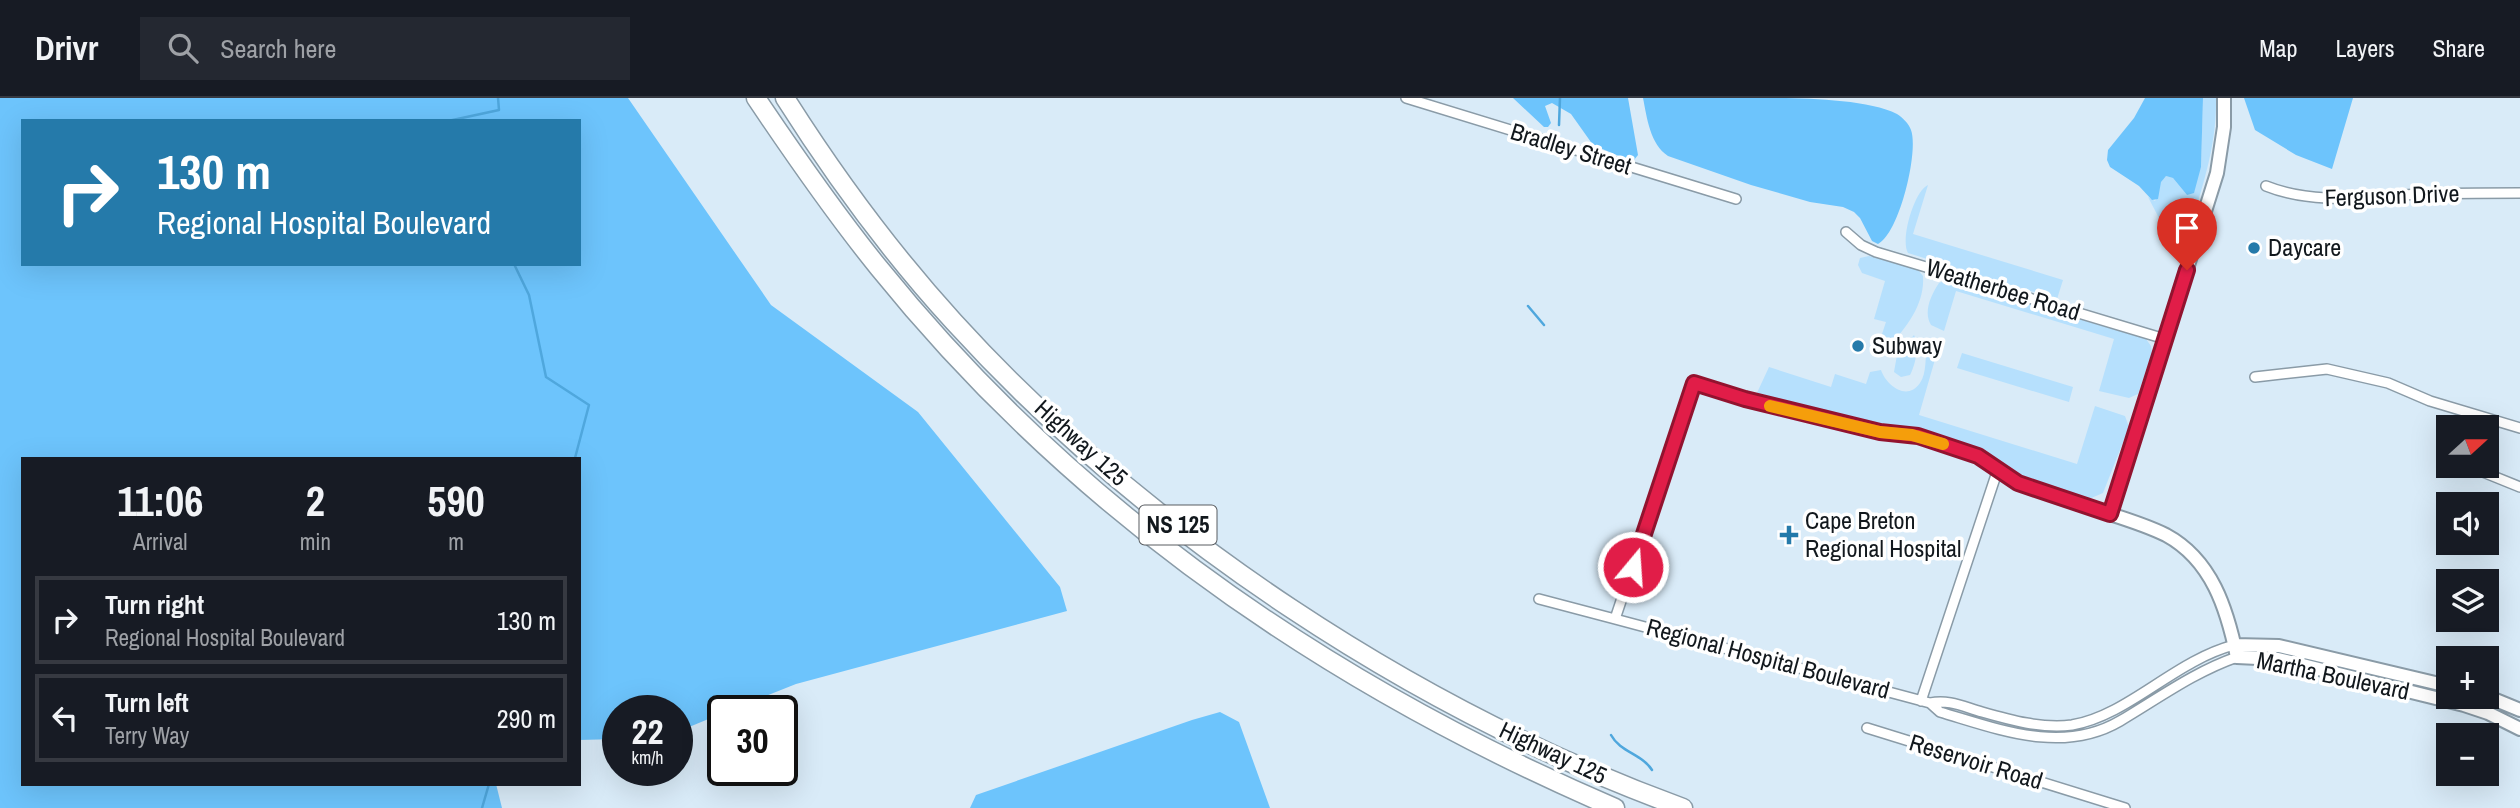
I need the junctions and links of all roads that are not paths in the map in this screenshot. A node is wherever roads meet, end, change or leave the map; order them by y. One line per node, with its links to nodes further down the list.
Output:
1 (750, 98): 6 (highway)
2 (756, 98): 6 (highway, Highway 125 / NS 125)
3 (787, 98): 27 (highway, Highway 125 / NS 125)
4 (1406, 98): 9 (street, Bradley Street)
5 (2224, 98): 11 (street)
6 (782, 136): 28 (highway, Highway 125 / NS 125)
7 (2266, 186): 8 (street, Ferguson Drive)
8 (2520, 193)
9 (1736, 199)
10 (1846, 232): 11 (street, Weatherbee Road)
11 (2165, 338): 17 (street)
12 (2255, 377): 13 (street)
13 (2520, 428)
14 (1998, 470): 17 (street, Regional Hospital Boulevard); 19 (street, Regional Hospital Boulevard); 23 (street, Regional Hospital Boulevard)
15 (2498, 478): 16 (street)
16 (2520, 487)
17 (2110, 514): 20 (street, Martha Boulevard)
18 (1539, 599): 19 (street, Regional Hospital Boulevard)
19 (1615, 619): 23 (street, Regional Hospital Boulevard)
20 (2236, 651): 21 (street, Martha Boulevard); 23 (street, Regional Hospital Boulevard); 23 (street, Regional Hospital Boulevard); 26 (street, Martha Boulevard)
21 (2436, 683)
22 (2499, 701): 24 (street)
23 (1926, 702)
24 (2520, 710)
25 (1867, 728): 31 (street, Reservoir Road)
26 (2520, 729)
27 (1650, 796): 29 (highway, Highway 125 / NS 125); 30 (highway)
28 (1615, 808)
29 (1683, 808)
30 (1697, 808)
31 (2125, 808)

